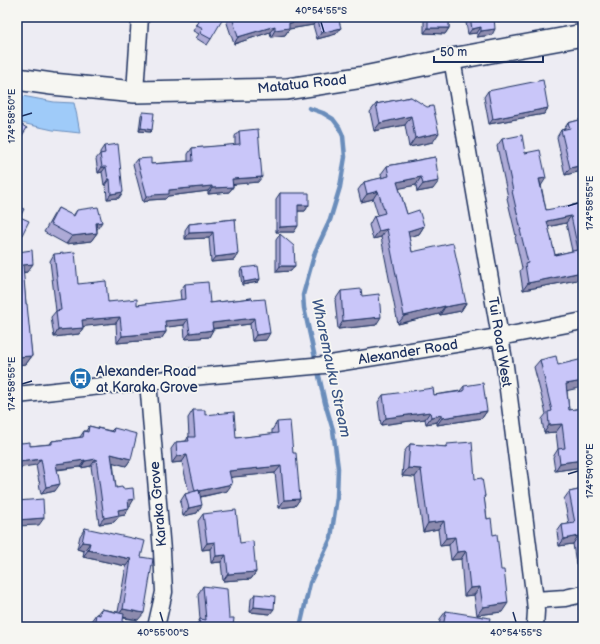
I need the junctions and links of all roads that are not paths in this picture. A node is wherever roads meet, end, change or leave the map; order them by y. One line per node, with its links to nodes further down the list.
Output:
1 (140, 17): 5 (street)
2 (583, 35): 3 (main road, Matatua Road)
3 (452, 59): 5 (main road, Matatua Road); 7 (street, Tui Road West)
4 (17, 79): 5 (main road, Matatua Road)
5 (135, 92)
6 (583, 321): 7 (street, Alexander Road)
7 (499, 337): 8 (street, Alexander Road); 11 (street, Tui Road West)
8 (148, 381): 9 (street, Alexander Road); 12 (street, Karaka Grove)
9 (17, 395)
10 (583, 594): 11 (street)
11 (535, 600): 13 (street, Tui Road West)
12 (156, 627)
13 (535, 627)

